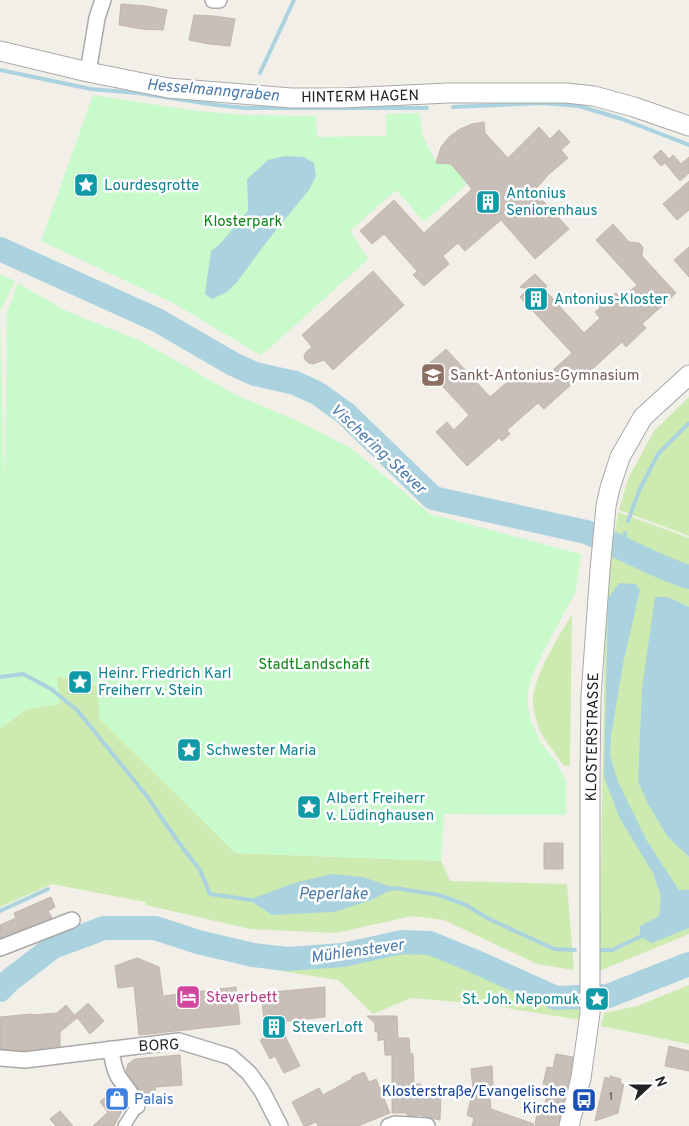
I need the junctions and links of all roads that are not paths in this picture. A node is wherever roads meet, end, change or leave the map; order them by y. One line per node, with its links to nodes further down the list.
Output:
1 (103, 0): 5 (street)
2 (213, 0): 3 (street)
3 (219, 0)
4 (0, 52): 5 (street, HINTERM HAGEN)
5 (88, 72): 6 (street, HINTERM HAGEN)
6 (689, 126)
7 (689, 376): 17 (street, KLOSTERSTRASSE)
8 (72, 920): 9 (street)
9 (0, 948)
10 (110, 1049): 11 (street, BORG); 12 (street); 14 (street, BORG)
11 (0, 1058)
12 (137, 1106): 13 (street)
13 (124, 1126)
14 (280, 1126)
15 (389, 1126): 16 (street)
16 (427, 1126)
17 (569, 1126)

